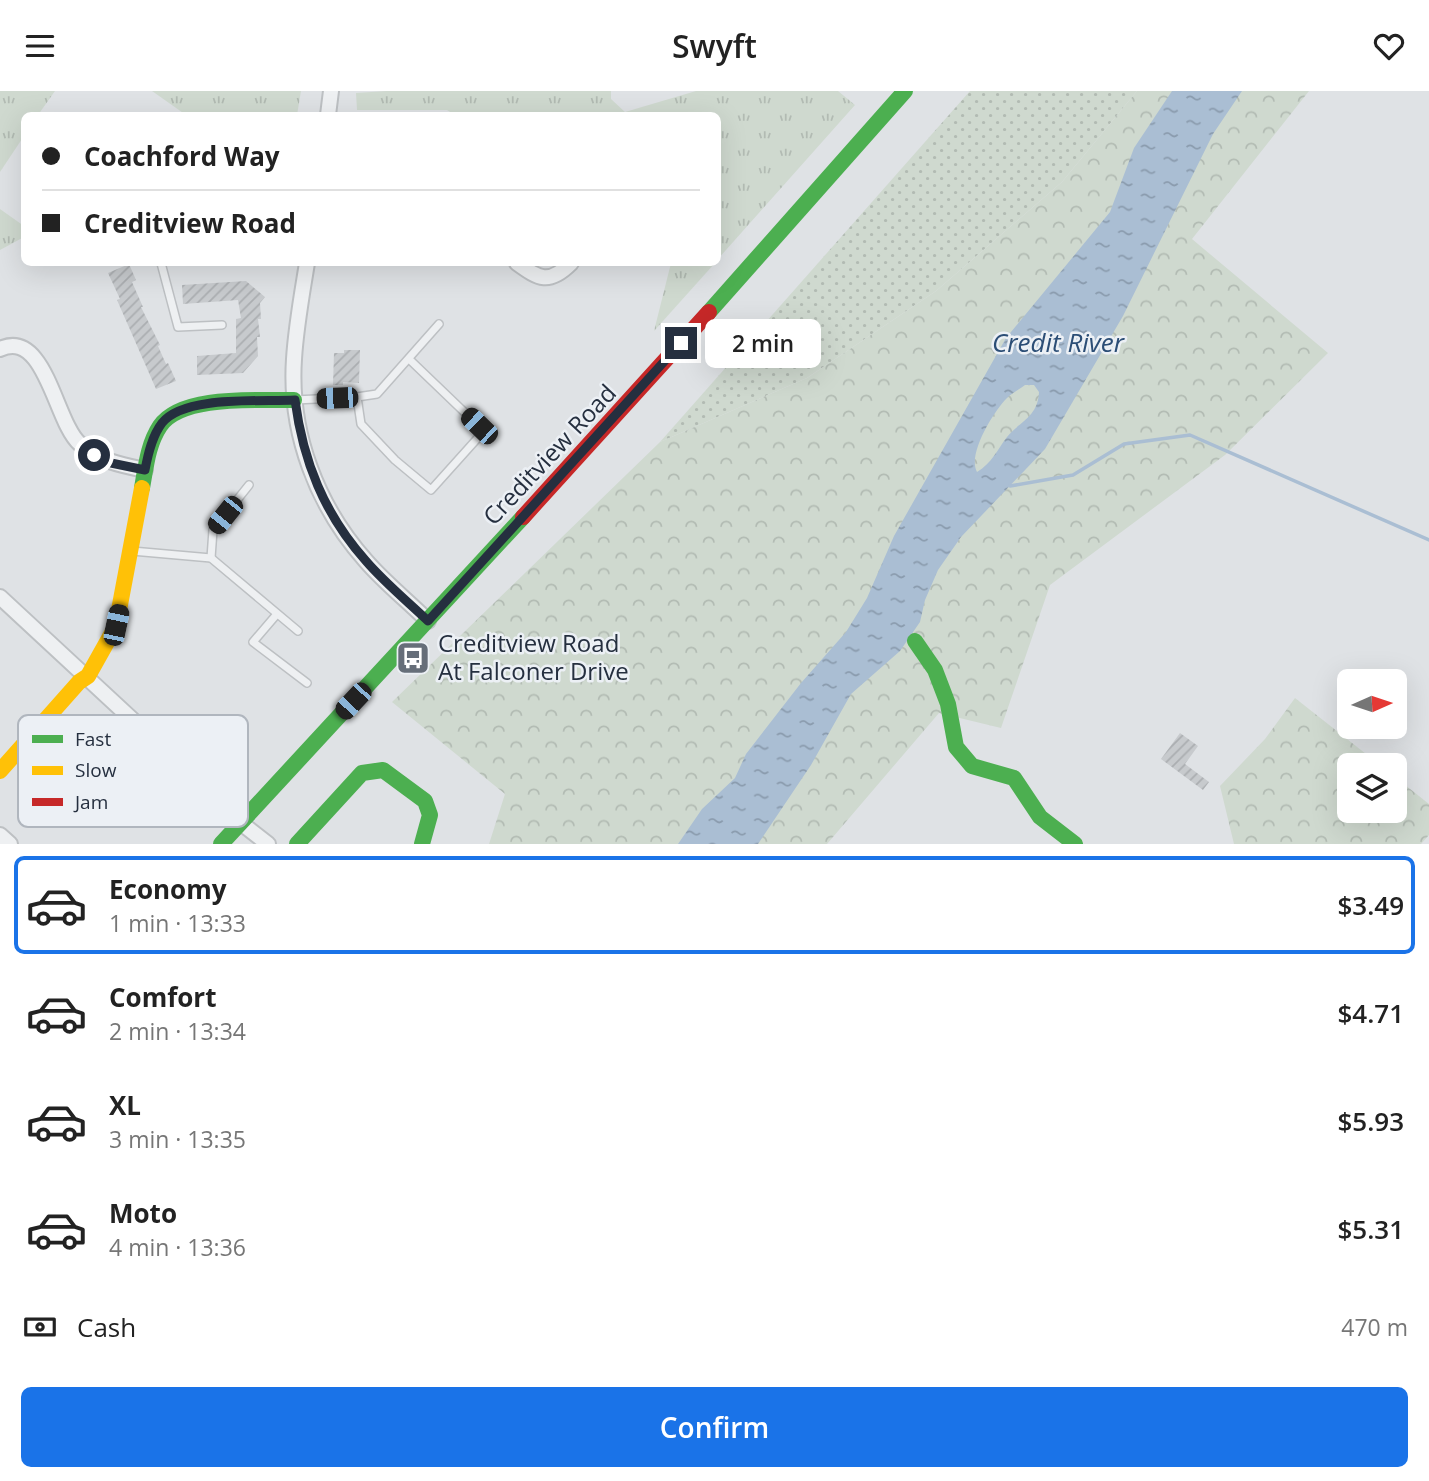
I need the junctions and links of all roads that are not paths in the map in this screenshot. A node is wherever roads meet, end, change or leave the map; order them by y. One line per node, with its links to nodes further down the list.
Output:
1 (331, 91): 3 (street)
2 (895, 95): 20 (street, Creditview Road)
3 (328, 112)
4 (162, 266): 9 (lane)
5 (307, 266): 13 (street)
6 (521, 266): 7 (street)
7 (567, 266)
8 (439, 324): 11 (lane)
9 (222, 325)
10 (0, 349): 14 (street)
11 (409, 359): 12 (lane); 12 (lane)
12 (358, 397): 13 (lane)
13 (295, 400): 14 (street); 20 (street)
14 (145, 470): 16 (street)
15 (249, 485): 17 (lane)
16 (132, 551): 17 (lane); 23 (street)
17 (211, 558): 19 (lane)
18 (0, 597): 23 (street)
19 (277, 614): 21 (lane); 24 (lane)
20 (428, 621): 29 (street, Creditview Road)
21 (298, 631)
22 (915, 641): 38 (street)
23 (88, 676): 25 (street); 26 (street)
24 (307, 683)
25 (50, 715)
26 (128, 715)
27 (18, 751): 28 (street)
28 (0, 771)
29 (248, 815)
30 (237, 827): 34 (street, Creditview Road)
31 (246, 827): 35 (street)
32 (0, 835): 33 (street)
33 (10, 844)
34 (221, 844)
35 (268, 844)
36 (297, 844): 37 (street)
37 (422, 844)
38 (1075, 844)

